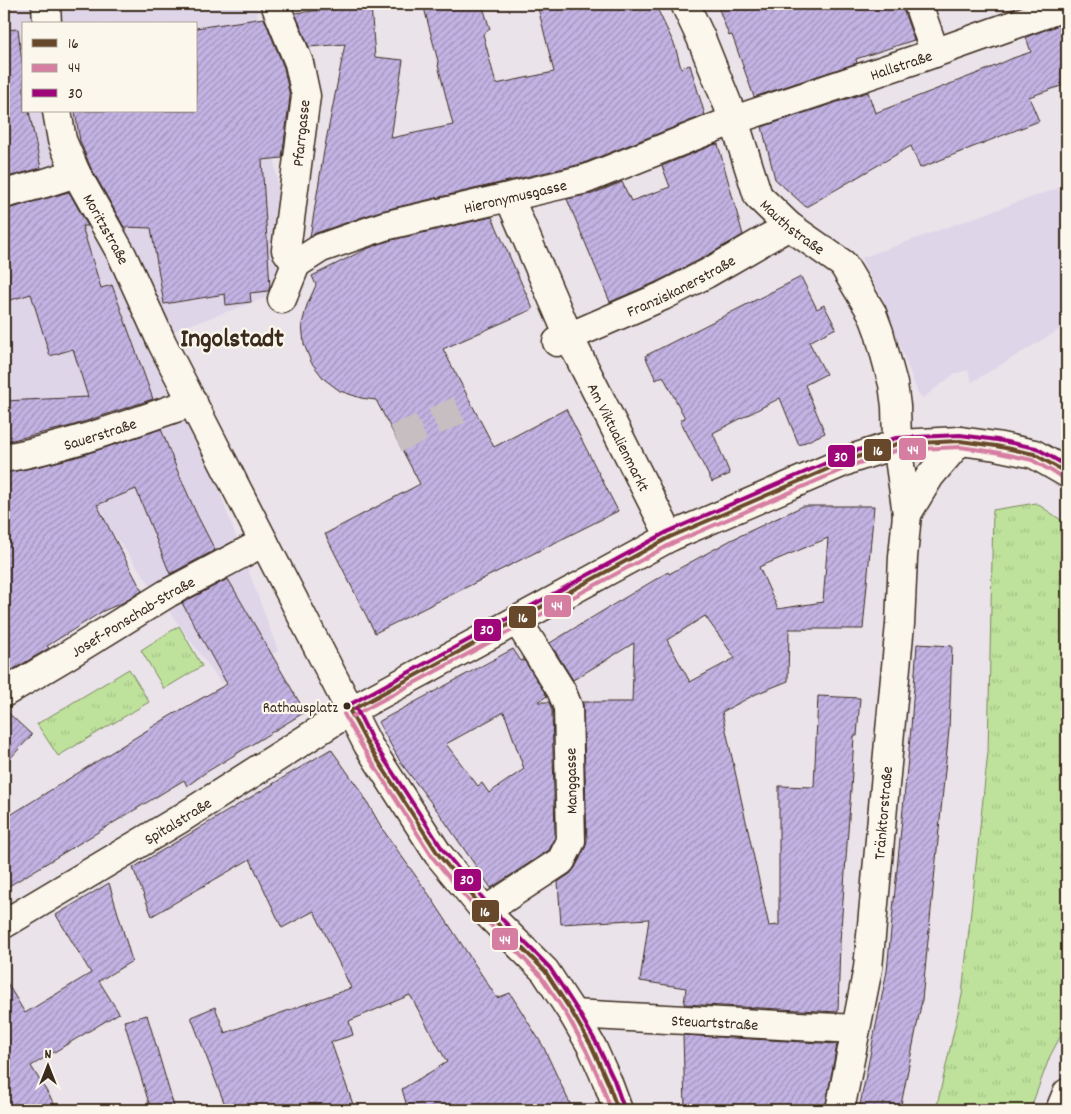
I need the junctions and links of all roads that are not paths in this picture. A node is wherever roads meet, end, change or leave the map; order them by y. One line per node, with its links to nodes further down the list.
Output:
1 (46, 4): 6 (street)
2 (274, 4): 14 (street, Pfarrgasse)
3 (685, 4): 9 (street, Mauthstraße)
4 (918, 4): 7 (street)
5 (1067, 6): 7 (street, Hallstraße)
6 (47, 22)
7 (935, 53): 9 (street, Hallstraße)
8 (57, 112): 10 (street, Moritzstraße)
9 (732, 116): 12 (street, Hieronymusgasse); 13 (street, Mauthstraße)
10 (76, 173): 11 (street); 17 (street, Moritzstraße)
11 (4, 194)
12 (505, 198): 14 (street, Hieronymusgasse); 16 (street, Am Viktualienmarkt)
13 (789, 226): 16 (street, Franziskanerstraße); 19 (street, Mauthstraße)
14 (296, 264): 15 (street)
15 (282, 299)
16 (569, 337): 23 (street, Am Viktualienmarkt)
17 (193, 402): 20 (street, Sauerstraße); 24 (street)
18 (960, 442): 19 (street, Spitalstraße); 21 (street, Spitalstraße); 22 (street, Tränktorstraße)
19 (897, 444): 22 (street, Tränktorstraße); 23 (street, Spitalstraße)
20 (4, 458)
21 (1067, 473)
22 (907, 514): 31 (street, Tränktorstraße)
23 (670, 538): 25 (street, Spitalstraße)
24 (264, 542): 26 (street, Josef-Ponschab-Straße); 27 (street)
25 (517, 620): 27 (street, Spitalstraße); 28 (street, Manggasse)
26 (4, 693)
27 (350, 711): 28 (street); 29 (street, Spitalstraße)
28 (485, 911): 30 (street)
29 (4, 924)
30 (573, 1014): 31 (street, Steuartstraße); 33 (street)
31 (856, 1029): 34 (street, Tränktorstraße)
32 (1067, 1094): 35 (street)
33 (618, 1110)
34 (840, 1110)
35 (1060, 1110)

